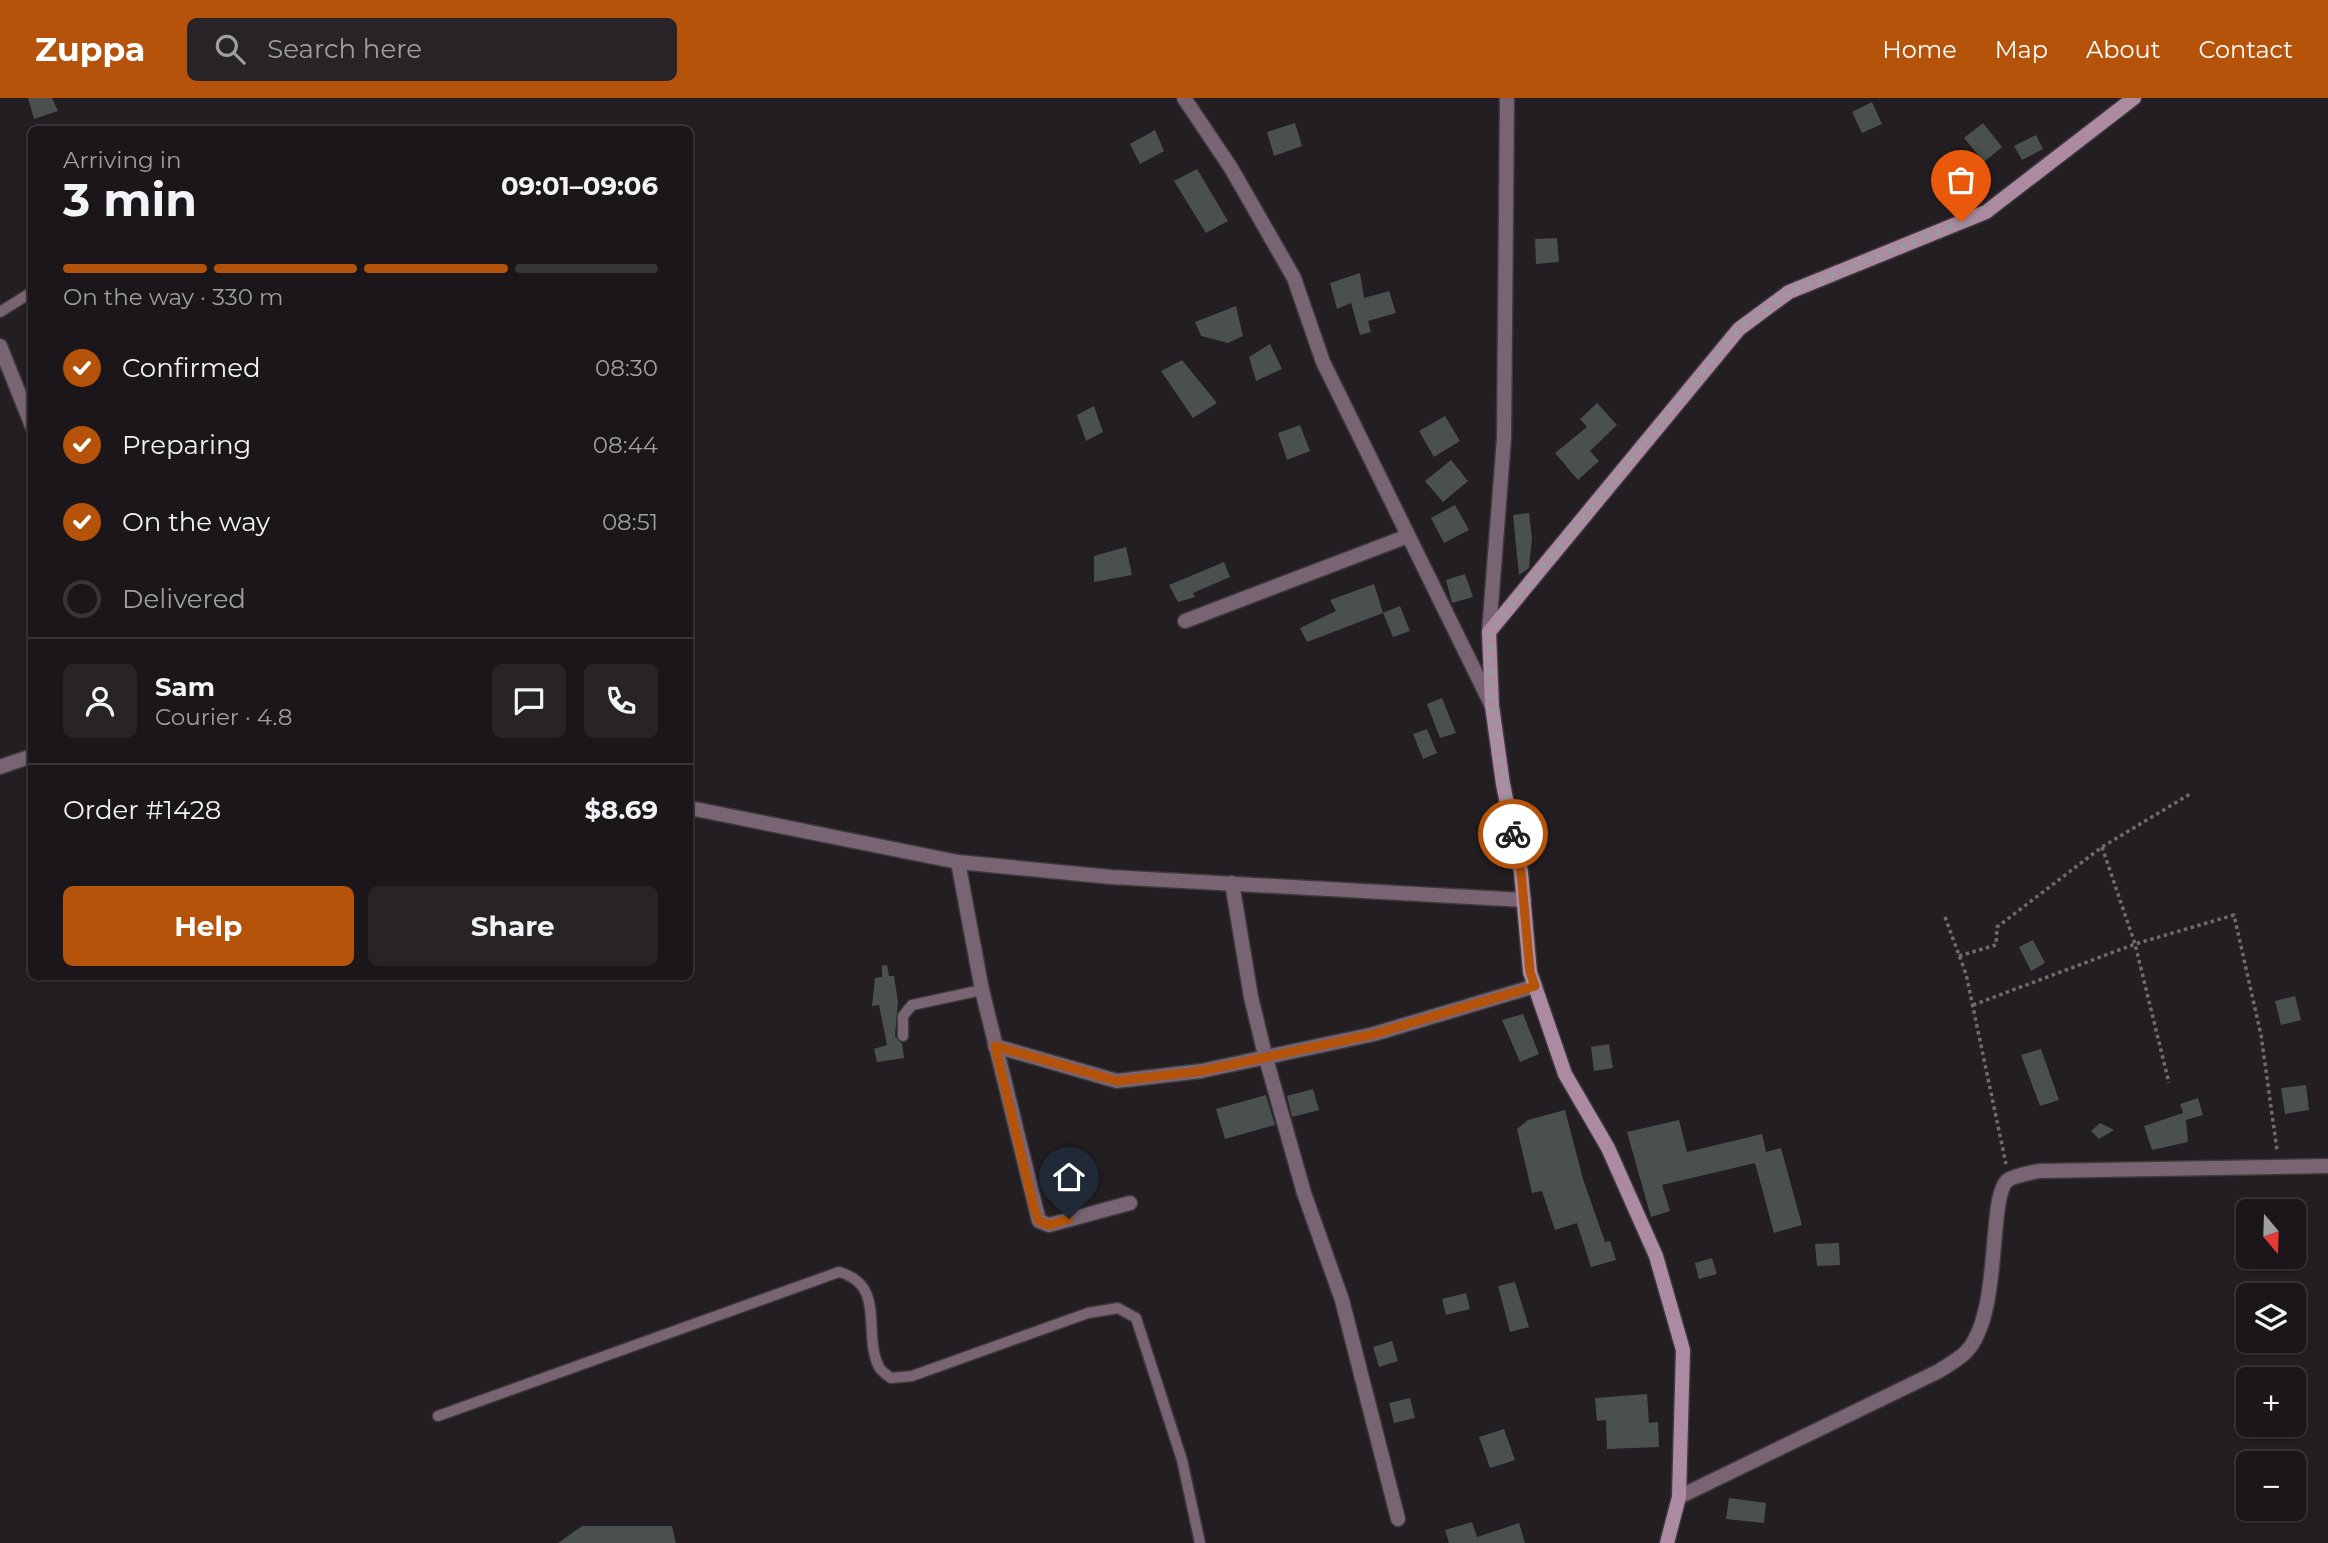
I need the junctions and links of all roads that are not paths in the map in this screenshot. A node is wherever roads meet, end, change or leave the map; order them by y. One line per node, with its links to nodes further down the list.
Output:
1 (1184, 98): 8 (street)
2 (1507, 98): 10 (street)
3 (2134, 98): 10 (street)
4 (28, 294): 5 (lane)
5 (0, 312)
6 (0, 346): 7 (street)
7 (28, 416)
8 (1408, 536): 9 (street); 11 (street)
9 (1185, 621)
10 (1489, 632): 11 (street)
11 (1492, 706): 17 (street)
12 (28, 757): 13 (street)
13 (0, 767)
14 (693, 809): 15 (street)
15 (958, 862): 16 (street); 19 (street)
16 (1232, 883): 17 (street); 22 (street)
17 (1524, 900): 18 (street)
18 (1535, 986): 22 (street); 26 (street)
19 (982, 990): 20 (lane); 21 (street)
20 (903, 1036)
21 (995, 1046): 22 (street); 24 (street)
22 (1265, 1055): 27 (street)
23 (2328, 1166): 26 (street)
24 (1130, 1203)
25 (438, 1416): 28 (lane)
26 (1679, 1497): 29 (street)
27 (1398, 1518)
28 (1200, 1543)
29 (1667, 1543)

